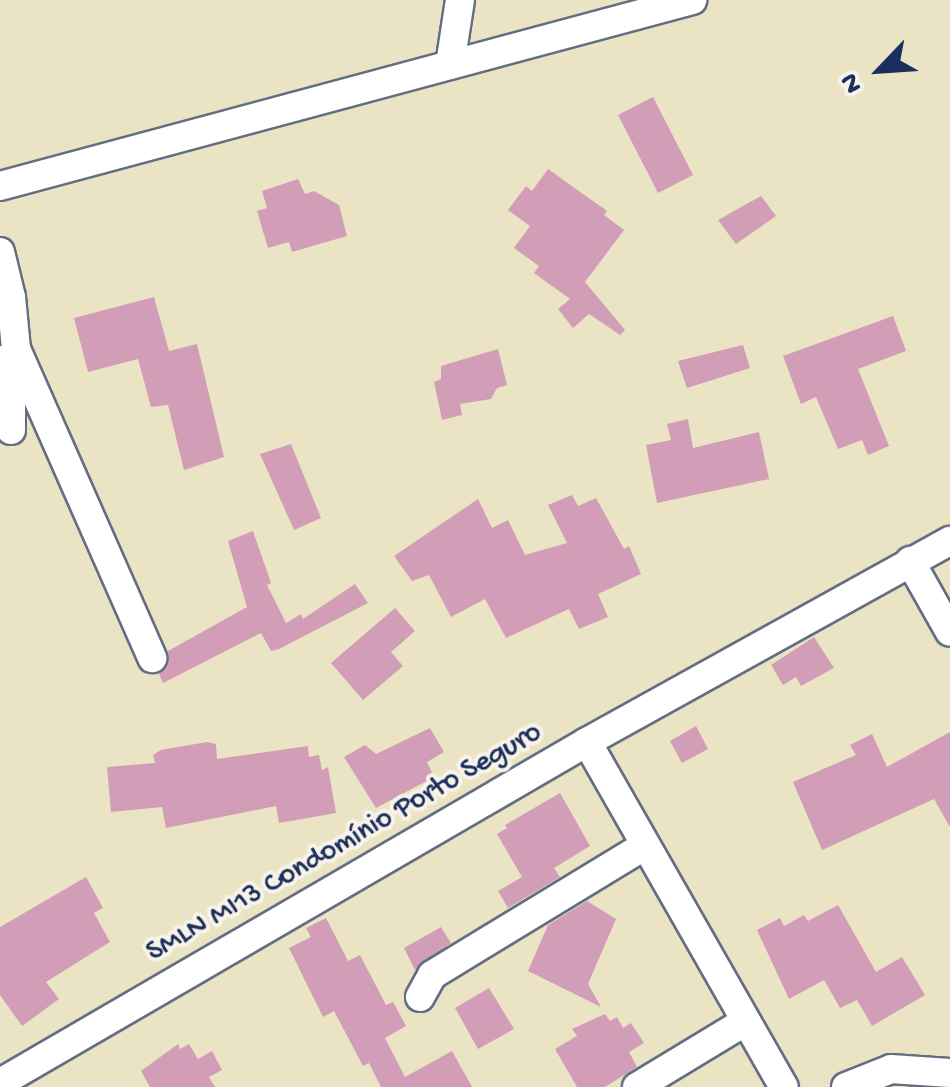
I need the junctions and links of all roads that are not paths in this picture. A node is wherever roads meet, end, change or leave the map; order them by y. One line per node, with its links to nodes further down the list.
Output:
1 (460, 0): 3 (street)
2 (692, 0): 3 (street)
3 (450, 65): 4 (street)
4 (0, 186)
5 (0, 252): 11 (street)
6 (0, 360): 7 (street)
7 (11, 430)
8 (950, 541): 9 (street)
9 (910, 561): 10 (street); 12 (street)
10 (950, 632)
11 (152, 658)
12 (587, 742): 13 (street, SMLN MI13 Condomínio Porto Seguro); 17 (street, SMLN MI13 Condomínio Porto Seguro)
13 (644, 846): 14 (street); 15 (street, SMLN MI13 Condomínio Porto Seguro)
14 (420, 996)
15 (746, 1021): 18 (street); 19 (street, SMLN MI13 Condomínio Porto Seguro)
16 (950, 1072): 20 (street)
17 (0, 1083)
18 (637, 1087)
19 (784, 1087)
20 (846, 1087)

